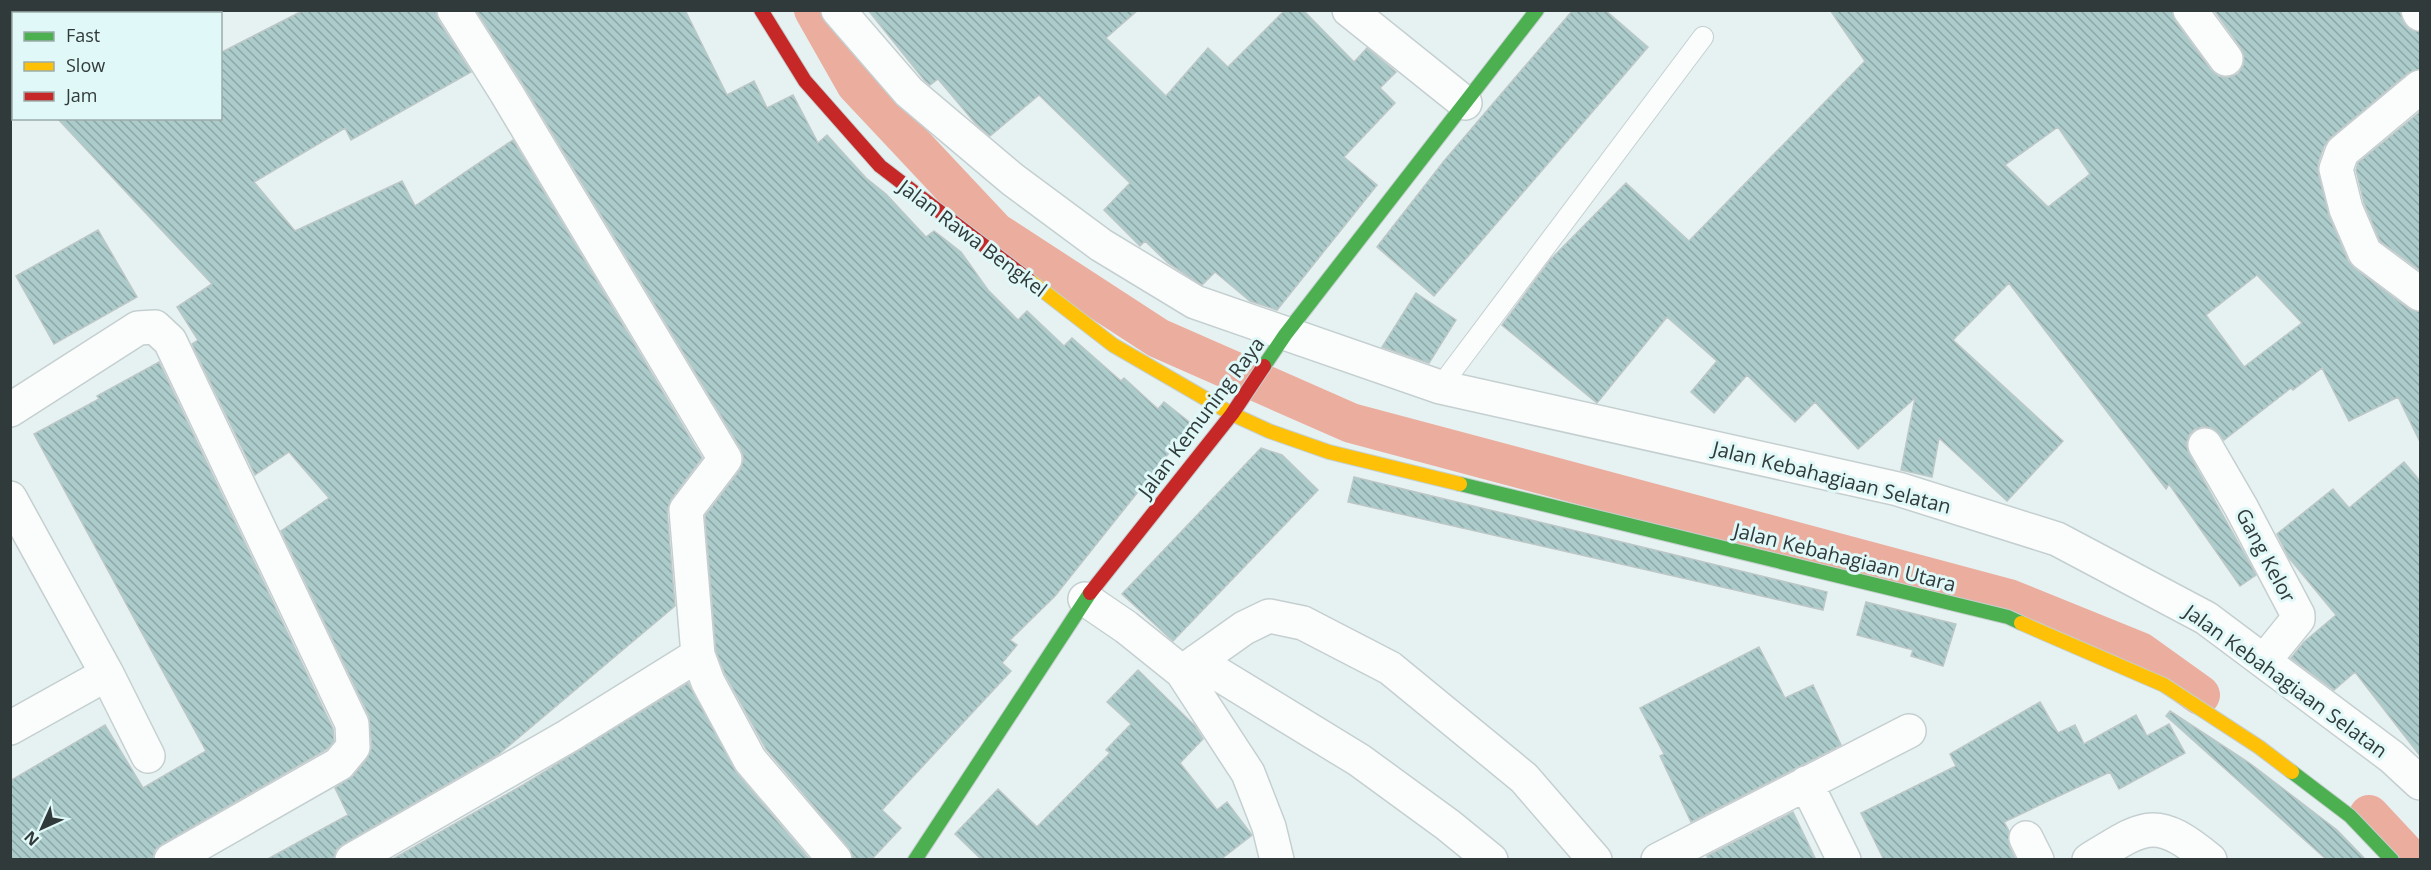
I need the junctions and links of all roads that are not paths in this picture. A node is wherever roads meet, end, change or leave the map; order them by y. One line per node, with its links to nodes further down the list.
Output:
1 (454, 10): 19 (street)
2 (761, 10): 14 (street, Jalan Rawa Bengkel)
3 (838, 10): 12 (street)
4 (1349, 10): 10 (street)
5 (1537, 10): 10 (street, Jalan Kemuning Raya)
6 (2190, 10): 8 (street)
7 (1703, 37): 13 (lane)
8 (2226, 59)
9 (2421, 87): 11 (street)
10 (1465, 103): 12 (street, Jalan Kemuning Raya)
11 (2421, 294)
12 (1279, 345): 13 (street, Jalan Kebahagiaan Selatan); 14 (street, Jalan Kemuning Raya)
13 (1440, 387): 20 (street, Jalan Kebahagiaan Selatan)
14 (1236, 408): 18 (street, Jalan Kemuning Raya); 39 (street, Jalan Kebahagiaan Utara)
15 (10, 410): 28 (street)
16 (2205, 445): 20 (street, Gang Kelor)
17 (10, 498): 22 (street)
18 (1084, 599): 21 (street); 31 (street, Jalan Kemuning Raya)
19 (698, 655): 29 (street); 30 (street)
20 (2264, 661): 27 (street, Jalan Kebahagiaan Selatan)
21 (1190, 667): 32 (street); 33 (street); 34 (street)
22 (107, 674): 23 (street); 25 (street)
23 (10, 728)
24 (1909, 731): 26 (street)
25 (148, 756)
26 (1806, 783): 35 (street); 36 (street)
27 (2421, 783)
28 (171, 860)
29 (352, 860)
30 (835, 860)
31 (915, 860)
32 (1277, 860)
33 (1491, 860)
34 (1594, 860)
35 (1658, 860)
36 (1844, 860)
37 (2089, 860): 38 (street)
38 (2210, 860)
39 (2392, 860)

